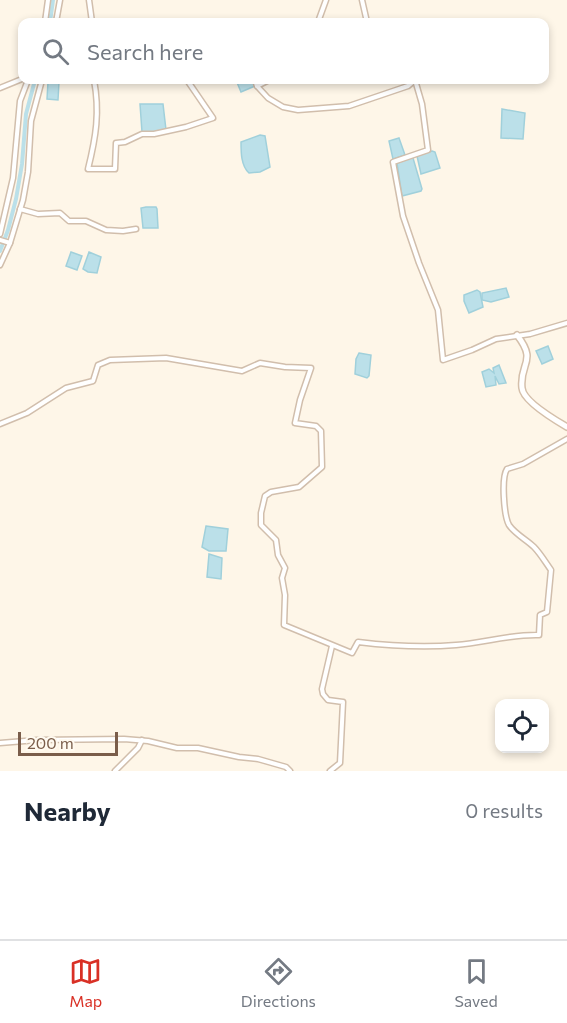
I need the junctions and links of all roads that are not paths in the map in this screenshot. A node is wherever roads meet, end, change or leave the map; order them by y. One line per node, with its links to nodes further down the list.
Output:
1 (48, 0): 6 (street)
2 (60, 0): 7 (street)
3 (89, 0): 8 (street)
4 (326, 0): 9 (street)
5 (362, 0): 10 (street)
6 (46, 18)
7 (57, 18)
8 (91, 18)
9 (319, 18)
10 (366, 18)
11 (18, 81): 20 (street)
12 (26, 84): 23 (street)
13 (41, 84): 21 (street)
14 (95, 84): 15 (street)
15 (190, 84)
16 (261, 84): 19 (street)
17 (410, 84): 19 (street)
18 (416, 84): 28 (street)
19 (257, 86)
20 (0, 88)
21 (20, 209): 22 (street); 25 (street)
22 (136, 229)
23 (0, 234)
24 (0, 240): 25 (street)
25 (10, 243): 26 (street)
26 (0, 266)
27 (567, 323): 28 (street)
28 (517, 335): 30 (street)
29 (0, 424): 32 (street)
30 (567, 427)
31 (567, 439): 32 (street)
32 (332, 646): 37 (street)
33 (142, 740): 34 (street); 35 (street); 36 (street)
34 (0, 743)
35 (115, 771)
36 (290, 771)
37 (330, 771)

